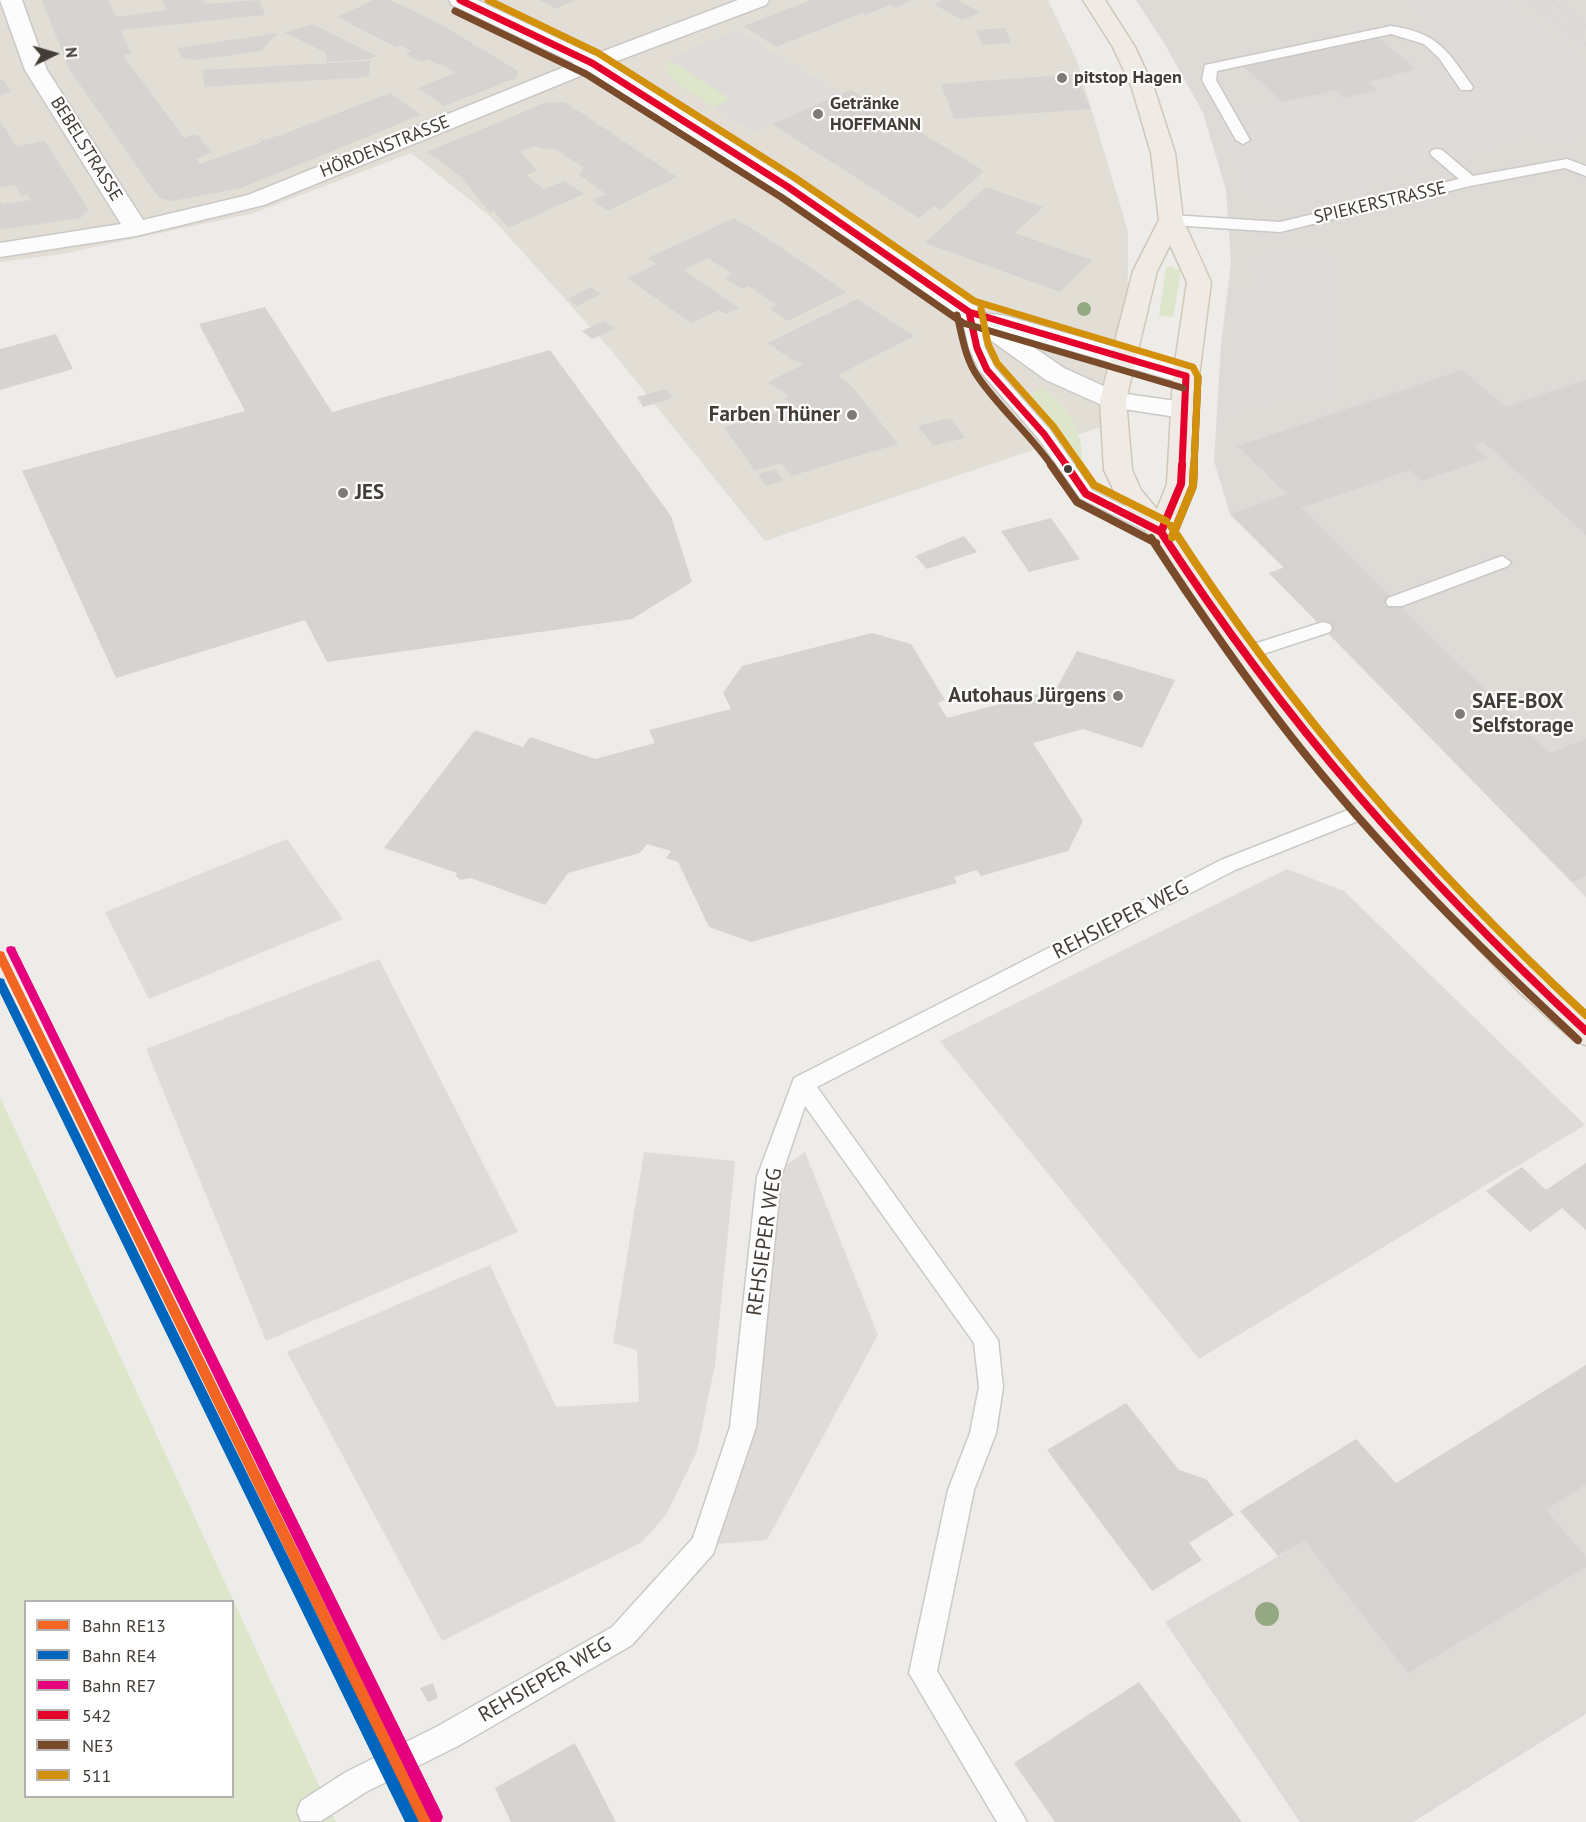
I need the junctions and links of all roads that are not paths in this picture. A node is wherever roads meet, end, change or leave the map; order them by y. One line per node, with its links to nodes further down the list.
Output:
1 (11, 0): 12 (street, BEBELSTRASSE)
2 (460, 0): 5 (street)
3 (758, 0): 5 (street, HÖRDENSTRASSE)
4 (1094, 0): 11 (main road)
5 (591, 63): 12 (street, HÖRDENSTRASSE); 14 (street)
6 (1466, 87): 7 (lane)
7 (1243, 140)
8 (1437, 153): 10 (lane)
9 (1586, 172): 10 (lane, SPIEKERSTRASSE)
10 (1470, 181): 11 (lane, SPIEKERSTRASSE)
11 (1171, 220): 15 (main road); 16 (main road)
12 (136, 229): 13 (street, HÖRDENSTRASSE)
13 (0, 250)
14 (969, 312): 15 (street); 17 (street); 19 (lane)
15 (1124, 356): 16 (street); 17 (main road)
16 (1186, 375): 18 (main road)
17 (1113, 400): 18 (street); 19 (main road)
18 (1183, 410): 19 (main road)
19 (1161, 532): 23 (main road)
20 (1502, 562): 21 (lane)
21 (1395, 602)
22 (1323, 628): 23 (lane)
23 (1245, 654): 24 (main road)
24 (1366, 810): 25 (main road); 26 (lane, REHSIEPER WEG)
25 (1586, 1031)
26 (802, 1084): 27 (lane, REHSIEPER WEG); 28 (lane)
27 (311, 1811)
28 (1013, 1822)

